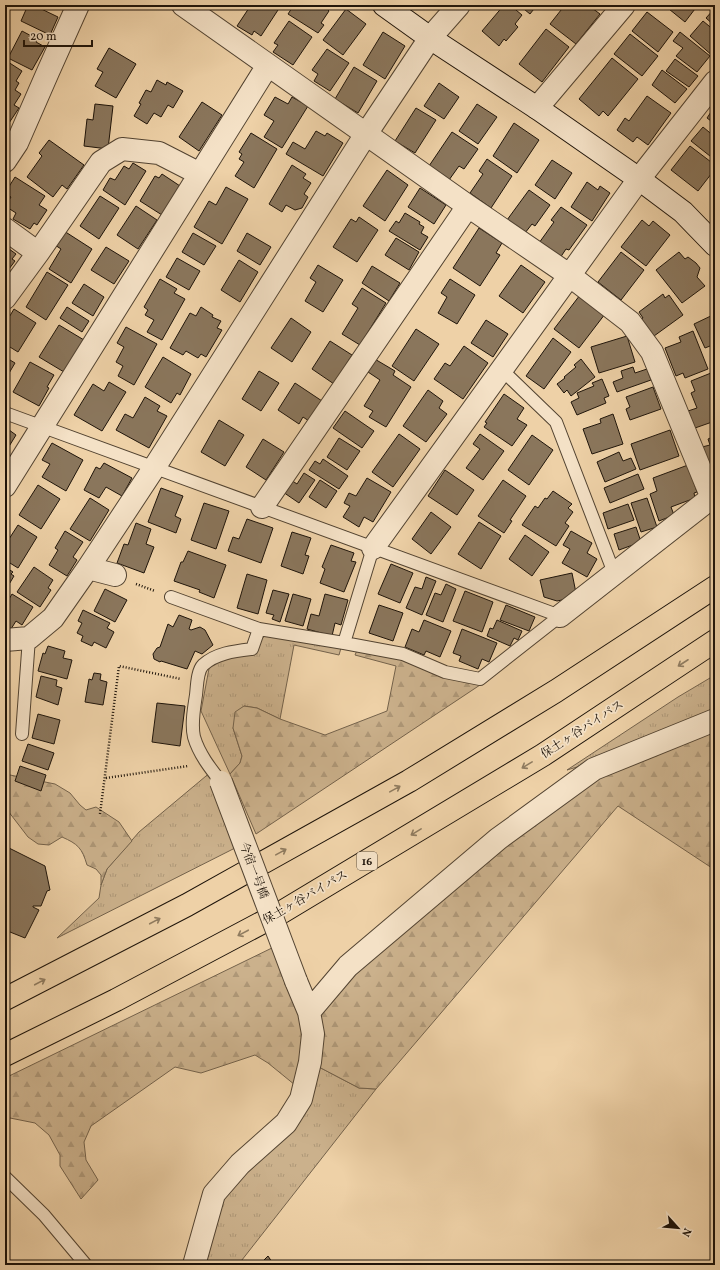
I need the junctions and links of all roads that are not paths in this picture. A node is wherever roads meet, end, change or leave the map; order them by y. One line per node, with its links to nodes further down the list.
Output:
1 (78, 5): 11 (street)
2 (183, 5): 7 (street)
3 (384, 5): 6 (street)
4 (459, 5): 6 (street)
5 (624, 5): 9 (street)
6 (430, 38): 9 (street); 10 (street)
7 (268, 65): 10 (street); 12 (street)
8 (715, 82): 13 (street)
9 (537, 108): 13 (street)
10 (366, 134): 14 (street); 23 (street)
11 (5, 161)
12 (200, 174): 17 (street); 22 (street)
13 (639, 179): 16 (street); 18 (street)
14 (468, 206): 18 (street); 26 (street)
15 (5, 229): 17 (street)
16 (715, 245)
17 (38, 254): 19 (street)
18 (569, 275): 20 (street); 25 (street)
19 (5, 298)
20 (500, 369): 27 (street); 29 (lane)
21 (5, 413): 22 (lane)
22 (43, 426): 23 (lane); 24 (street)
23 (154, 468): 26 (lane); 28 (street)
24 (5, 486)
25 (713, 497): 29 (street)
26 (262, 507): 27 (lane)
27 (373, 548): 33 (lane); 38 (lane)
28 (88, 568): 30 (street); 35 (street)
29 (614, 573): 33 (street)
30 (114, 575)
31 (715, 587): 42 (highway, one-way to 31)
32 (171, 597): 34 (lane)
33 (560, 616): 38 (lane)
34 (259, 630): 38 (lane); 41 (lane)
35 (29, 638): 36 (street); 40 (lane)
36 (5, 640)
37 (715, 641): 44 (highway, 保土ヶ谷バイパス / 16, one-way to 44)
38 (344, 643)
39 (715, 720): 43 (street)
40 (22, 734)
41 (221, 782): 43 (street, 今宿一号橋, bridge)
42 (5, 999)
43 (309, 1012): 47 (street, 今宿一号橋)
44 (5, 1055)
45 (5, 1177): 46 (lane)
46 (86, 1265)
47 (194, 1265)

